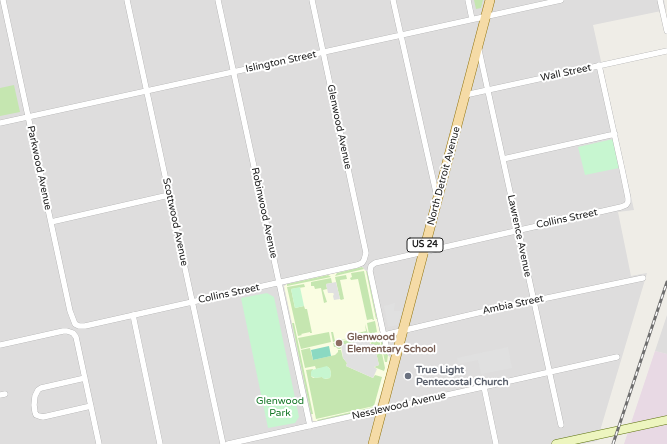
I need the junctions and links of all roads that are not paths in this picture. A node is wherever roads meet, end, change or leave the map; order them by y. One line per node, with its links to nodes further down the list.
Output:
1 (3, 0): 22 (street, Parkwood Avenue)
2 (127, 0): 20 (street, Scottwood Avenue)
3 (218, 0): 18 (street, Robinwood Avenue)
4 (312, 0): 16 (street, Glenwood Avenue)
5 (393, 0): 13 (street)
6 (468, 0): 11 (street)
7 (490, 0): 10 (main road, North Detroit Avenue / US 24)
8 (561, 0): 10 (street, Islington Street)
9 (660, 0): 12 (street)
10 (486, 16): 11 (street, Islington Street); 14 (main road, North Detroit Avenue / US 24)
11 (472, 19): 13 (street, Islington Street)
12 (667, 31)
13 (401, 35): 16 (street, Islington Street); 27 (street)
14 (478, 46): 19 (street, Lawrence Avenue); 21 (main road, North Detroit Avenue / US 24)
15 (667, 51): 17 (street, Wall Street)
16 (323, 52): 18 (street, Islington Street); 31 (street, Glenwood Avenue)
17 (599, 65): 19 (street, Wall Street); 24 (street)
18 (234, 72): 20 (street, Islington Street); 33 (street, Robinwood Avenue)
19 (487, 90): 21 (street, Wall Street); 25 (street, Lawrence Avenue)
20 (146, 91): 22 (street, Islington Street); 26 (street, Scottwood Avenue)
21 (465, 95): 27 (main road, North Detroit Avenue / US 24)
22 (28, 117): 23 (street, Islington Street); 28 (street, Parkwood Avenue)
23 (0, 123)
24 (615, 134): 25 (street); 29 (street, Collins Street)
25 (503, 159): 29 (street, Lawrence Avenue)
26 (169, 195): 28 (street); 35 (street, Scottwood Avenue)
27 (438, 199): 30 (main road, North Detroit Avenue / US 24)
28 (51, 222): 37 (street, Parkwood Avenue)
29 (518, 230): 30 (street, Collins Street); 34 (street, Lawrence Avenue)
30 (424, 251): 38 (main road, North Detroit Avenue / US 24); 39 (street, Collins Street)
31 (366, 253): 33 (street, Collins Street)
32 (643, 278): 34 (street, Ambia Street)
33 (280, 283): 35 (street, Collins Street); 50 (street, Robinwood Avenue)
34 (534, 301): 38 (street, Ambia Street); 43 (street, Lawrence Avenue)
35 (192, 302): 36 (street, Collins Street); 53 (street, Scottwood Avenue)
36 (133, 316): 37 (street, Collins Street); 52 (street)
37 (85, 326)
38 (403, 330): 39 (street, Ambia Street); 41 (main road, North Detroit Avenue / US 24)
39 (384, 335): 41 (street)
40 (0, 345): 44 (street)
41 (397, 354): 47 (main road, North Detroit Avenue / US 24)
42 (617, 357): 43 (street, Nesslewood Avenue)
43 (549, 372): 45 (street, Nesslewood Avenue); 49 (street, Lawrence Avenue)
44 (85, 378): 46 (street); 46 (street)
45 (484, 387): 47 (street, Nesslewood Avenue); 56 (street)
46 (91, 406): 51 (street)
47 (382, 409): 50 (street, Nesslewood Avenue); 55 (main road, North Detroit Avenue / US 24)
48 (667, 420): 57 (main road)
49 (561, 425)
50 (310, 426): 54 (street, Nesslewood Avenue)
51 (100, 444)
52 (160, 444)
53 (223, 444)
54 (228, 444)
55 (373, 444)
56 (496, 444)
57 (556, 444)

